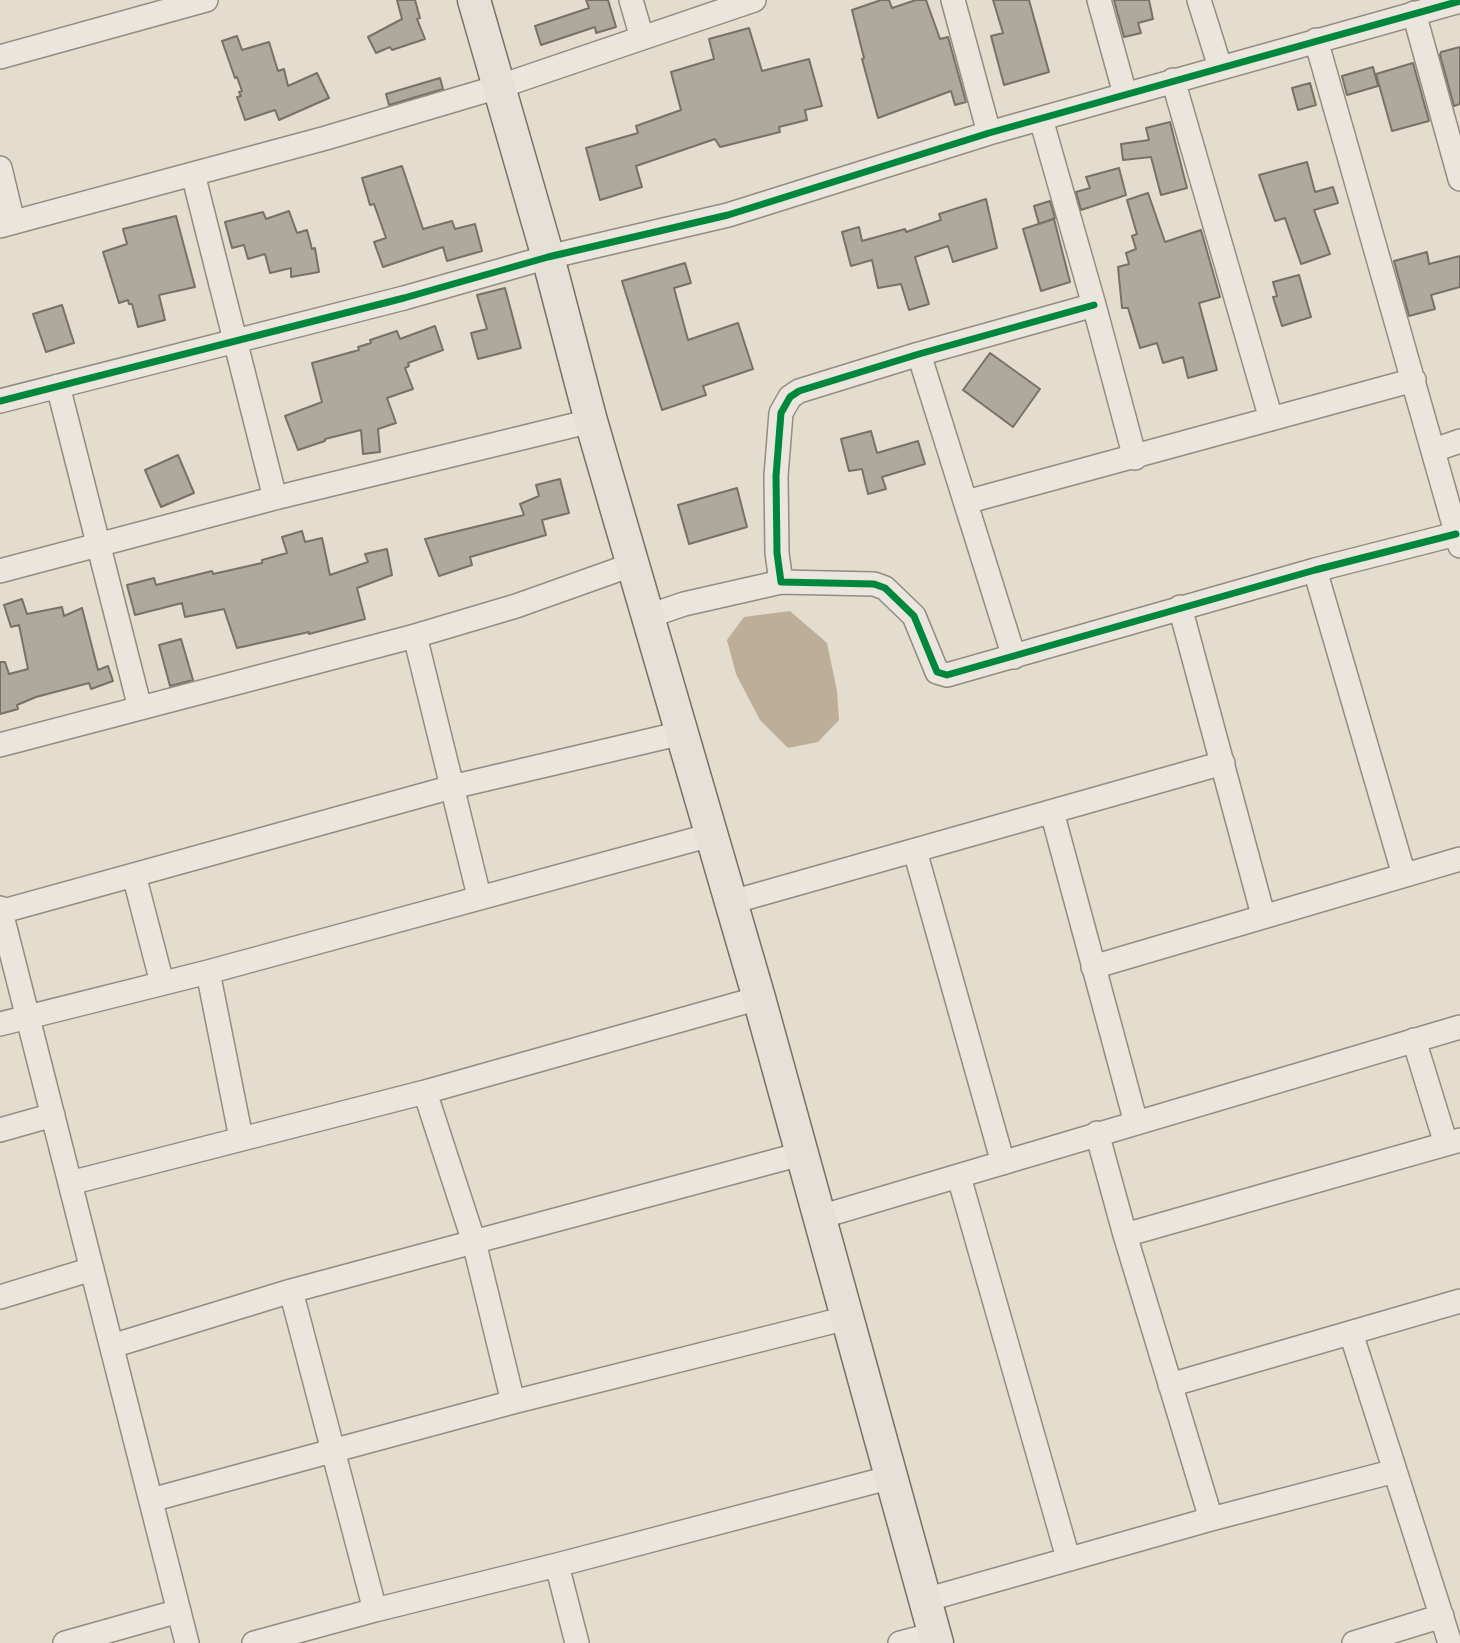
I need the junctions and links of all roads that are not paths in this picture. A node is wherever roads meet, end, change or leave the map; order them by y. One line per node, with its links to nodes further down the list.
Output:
1 (206, 0): 9 (street)
2 (474, 0): 16 (highway)
3 (631, 0): 11 (street)
4 (754, 0): 11 (street)
5 (953, 0): 19 (street)
6 (1099, 0): 17 (street)
7 (1199, 0): 14 (street)
8 (1460, 1): 10 (street)
9 (147, 8): 13 (street)
10 (1414, 13): 12 (street); 22 (street)
11 (642, 38): 16 (street)
12 (1316, 40): 14 (street); 28 (street)
13 (0, 57)
14 (1220, 67): 15 (street)
15 (1173, 80): 17 (street); 31 (street)
16 (499, 88): 21 (street); 24 (highway)
17 (1125, 94): 18 (street)
18 (1041, 119): 19 (street); 25 (street)
19 (989, 133): 24 (street)
20 (0, 168): 23 (street)
21 (193, 174): 23 (street); 26 (street)
22 (1460, 179)
23 (6, 224)
24 (548, 257): 26 (street); 32 (highway)
25 (1094, 305): 27 (street); 35 (street)
26 (236, 340): 29 (street); 36 (street)
27 (919, 354): 37 (street); 43 (street)
28 (1415, 380): 31 (street); 34 (street)
29 (58, 386): 30 (street); 39 (street)
30 (0, 401)
31 (1271, 419): 35 (street)
32 (591, 421): 36 (street); 40 (highway)
33 (1460, 441): 34 (street)
34 (1434, 450): 38 (street)
35 (1135, 458): 37 (street)
36 (275, 498): 39 (street)
37 (966, 502): 47 (street)
38 (1458, 540): 41 (street)
39 (98, 545): 42 (street); 48 (street)
40 (634, 564): 45 (highway); 46 (street)
41 (1315, 570): 44 (street); 58 (street)
42 (0, 571)
43 (781, 582): 45 (street); 47 (street)
44 (1180, 607): 47 (street); 51 (street)
45 (649, 616): 49 (highway)
46 (415, 636): 48 (street); 52 (street)
47 (1013, 657)
48 (140, 708): 50 (street)
49 (682, 733): 52 (street); 54 (highway)
50 (0, 745)
51 (1223, 763): 53 (street); 62 (street)
52 (452, 787): 57 (street); 59 (street)
53 (1052, 811): 55 (street); 63 (street)
54 (711, 835): 59 (street); 60 (highway)
55 (915, 851): 60 (street); 79 (street)
56 (1460, 859): 58 (street)
57 (134, 875): 61 (street); 65 (street)
58 (1404, 875): 62 (street)
59 (479, 896): 64 (street)
60 (732, 901): 66 (highway)
61 (0, 911): 67 (street)
62 (1263, 915): 63 (street)
63 (1093, 967): 73 (street)
64 (208, 972): 65 (street); 76 (street)
65 (162, 983): 67 (street)
66 (759, 998): 71 (street); 78 (highway)
67 (27, 1017): 68 (street); 72 (street)
68 (0, 1024)
69 (1460, 1027): 70 (street)
70 (1414, 1040): 73 (street); 77 (street)
71 (425, 1092): 76 (street); 84 (street)
72 (53, 1115): 74 (street); 81 (street)
73 (1136, 1123): 75 (street)
74 (0, 1130)
75 (1097, 1133): 79 (street); 83 (street)
76 (241, 1138): 81 (street)
77 (1453, 1142): 83 (street)
78 (801, 1154): 82 (highway); 84 (street)
79 (1003, 1163): 80 (street)
80 (959, 1177): 82 (street); 99 (street)
81 (70, 1183): 85 (street)
82 (820, 1217): 89 (highway)
83 (1125, 1235): 92 (street)
84 (474, 1242): 86 (street); 93 (street)
85 (92, 1269): 87 (street); 91 (street)
86 (291, 1291): 91 (street); 94 (street)
87 (0, 1297)
88 (1460, 1301): 90 (street)
89 (847, 1318): 93 (street); 96 (highway)
90 (1351, 1333): 92 (street); 95 (street)
91 (112, 1346): 97 (street)
92 (1170, 1385): 98 (street)
93 (513, 1402): 94 (street)
94 (333, 1452): 97 (street); 102 (street)
95 (1395, 1471): 98 (street); 104 (street)
96 (892, 1477): 100 (street); 101 (highway)
97 (151, 1500): 103 (street)
98 (1211, 1519): 99 (street)
99 (1068, 1558): 101 (street)
100 (557, 1565): 102 (street); 109 (street)
101 (925, 1601): 105 (highway)
102 (375, 1609): 108 (street)
103 (179, 1611): 106 (street); 107 (street)
104 (1442, 1616): 111 (street); 112 (street)
105 (935, 1639): 110 (street)
106 (65, 1643)
107 (187, 1643)
108 (254, 1643)
109 (577, 1643)
110 (900, 1643)
111 (1354, 1643)
112 (1450, 1643)

